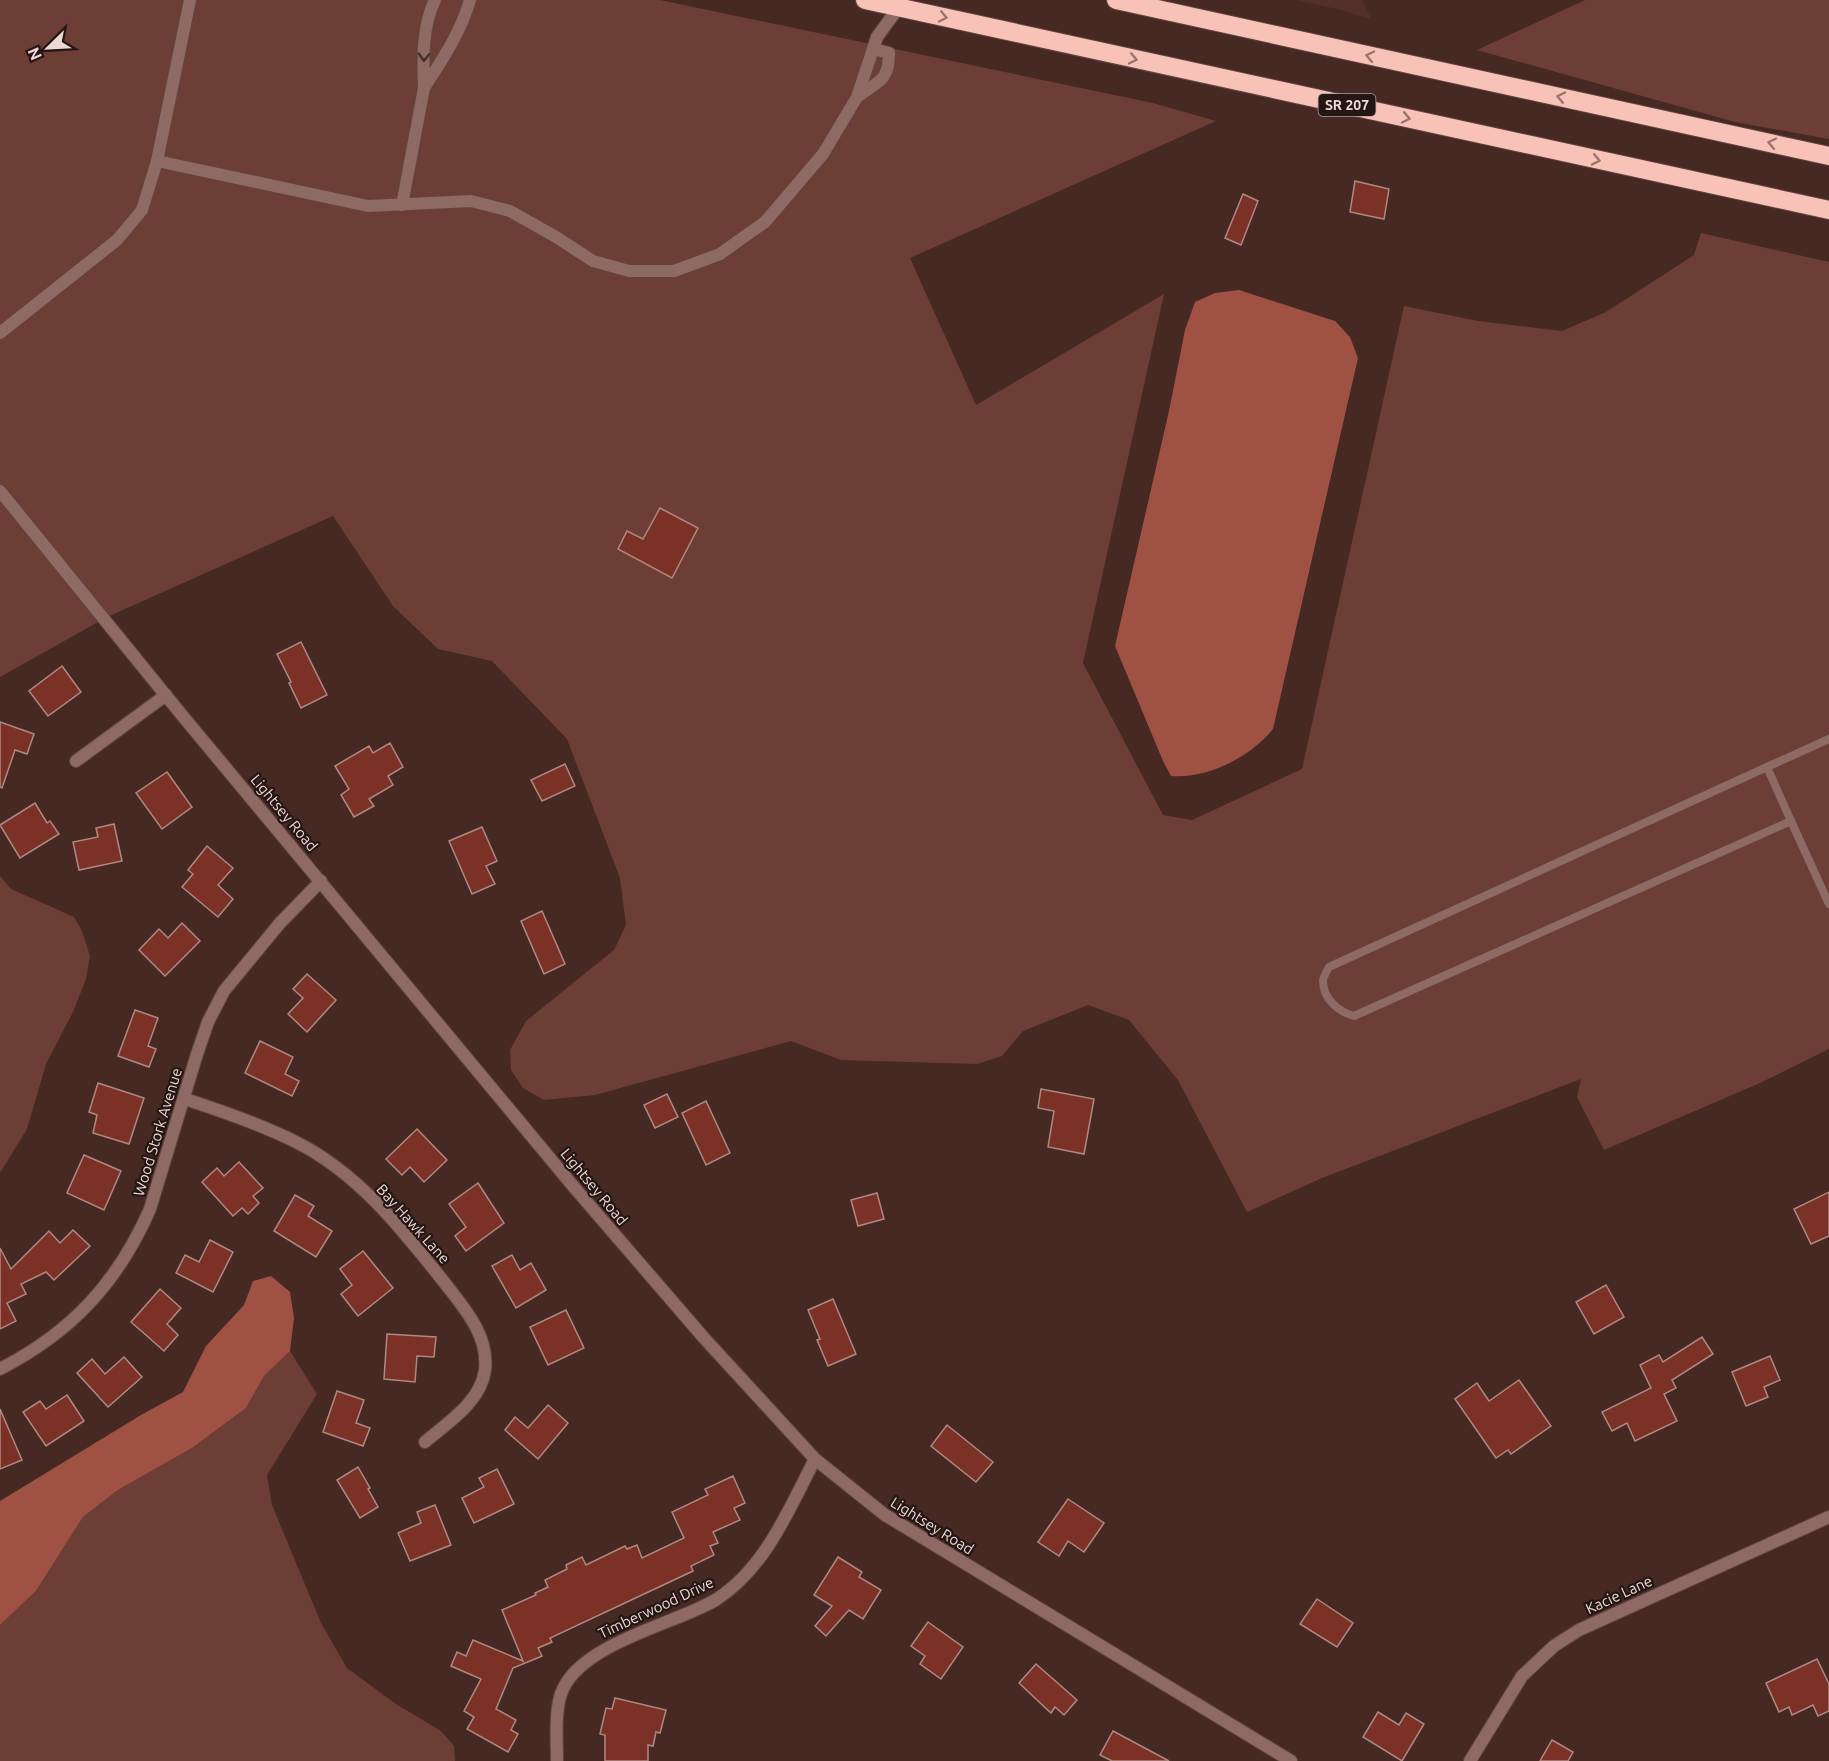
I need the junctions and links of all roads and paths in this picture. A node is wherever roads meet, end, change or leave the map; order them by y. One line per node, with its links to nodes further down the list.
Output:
1 (190, 0): 11 (street)
2 (435, 0): 8 (street, one-way to 8)
3 (470, 0): 8 (street)
4 (865, 0): 6 (highway, SR 207)
5 (1116, 0): 10 (highway, one-way to 5)
6 (898, 7): 7 (street); 13 (highway, SR 207, one-way to 13)
7 (873, 49): 9 (street); 9 (street)
8 (424, 87): 12 (street)
9 (856, 96): 12 (street)
10 (1829, 156)
11 (157, 161): 12 (street); 14 (street)
12 (402, 205)
13 (1829, 210)
14 (0, 333)
15 (0, 491): 16 (street, Lightsey Road)
16 (166, 695): 18 (street); 21 (street, Lightsey Road)
17 (1829, 739): 19 (lane)
18 (76, 761)
19 (1767, 767): 20 (lane); 20 (lane)
20 (1791, 821): 22 (lane)
21 (321, 881): 23 (street, Wood Stork Avenue); 26 (street, Lightsey Road)
22 (1829, 904)
23 (184, 1099): 24 (street, Wood Stork Avenue); 25 (street, Bay Hawk Lane)
24 (0, 1369)
25 (425, 1442)
26 (815, 1459): 28 (street, Timberwood Drive); 29 (street, Lightsey Road)
27 (1829, 1516): 30 (street, Kacie Lane)
28 (557, 1761)
29 (1291, 1761)
30 (1470, 1761)

